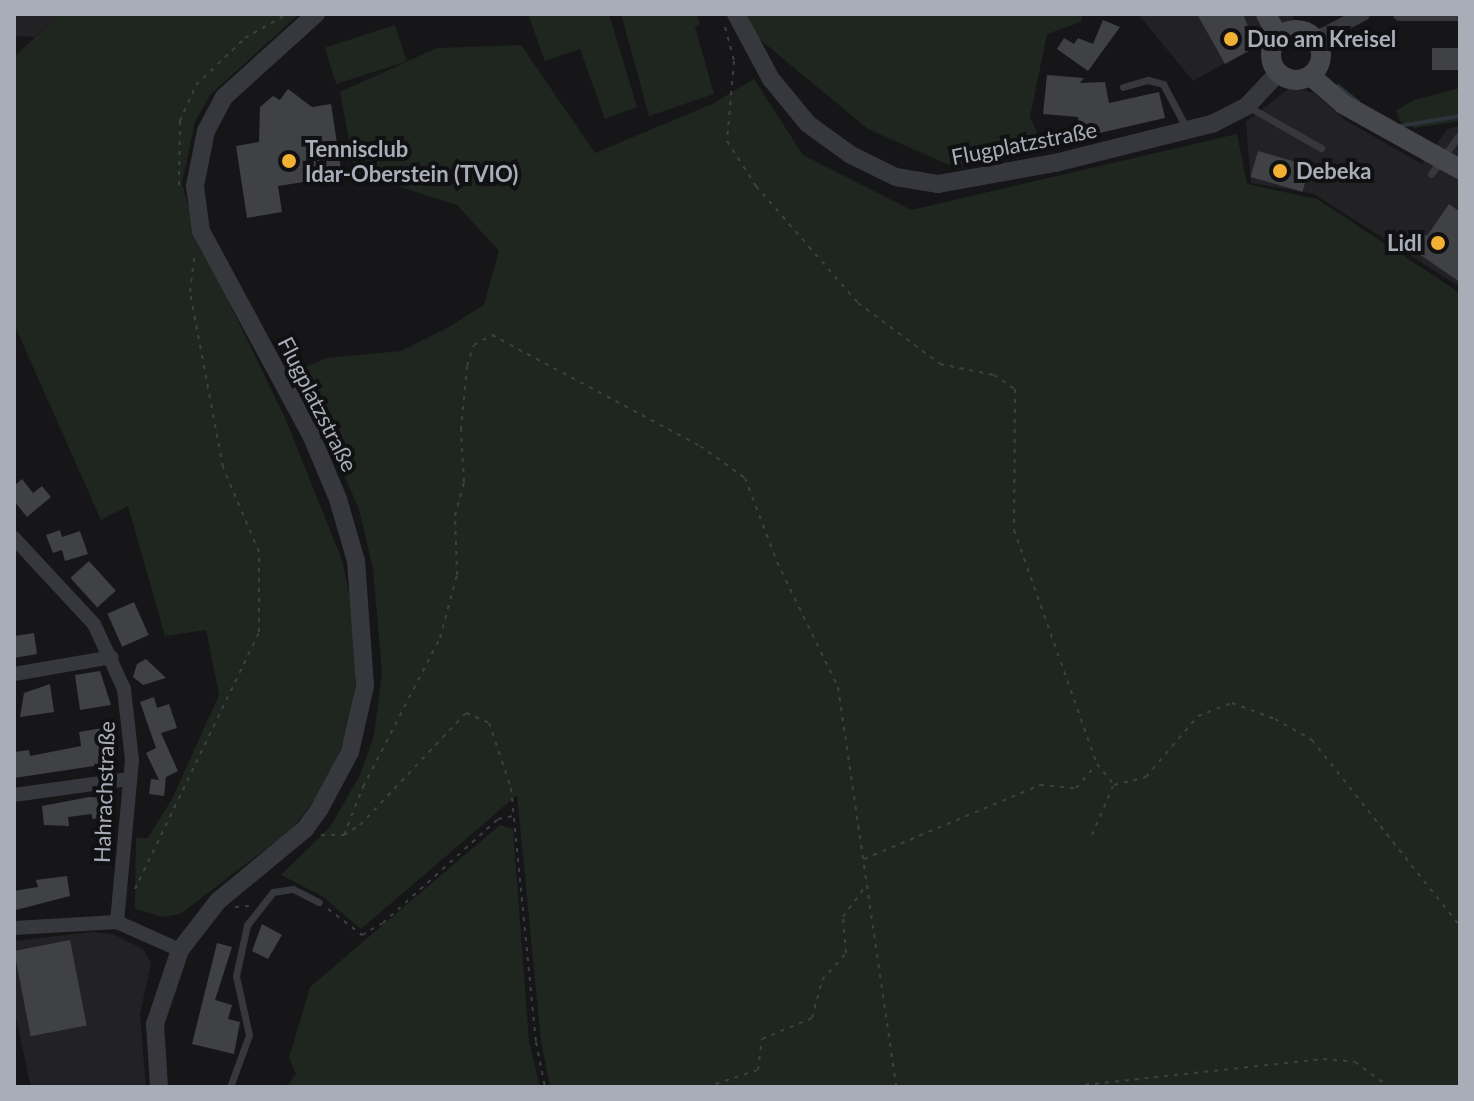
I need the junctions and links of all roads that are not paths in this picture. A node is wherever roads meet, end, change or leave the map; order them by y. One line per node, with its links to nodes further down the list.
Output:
1 (316, 14): 26 (street, Flugplatzstraße)
2 (736, 14): 13 (street, Flugplatzstraße)
3 (1266, 14): 7 (main road)
4 (1363, 14): 8 (street)
5 (1400, 14): 6 (street)
6 (1459, 14)
7 (1279, 38): 8 (main road); 9 (main road)
8 (1315, 39): 10 (main road)
9 (1278, 73): 10 (main road); 12 (street, Flugplatzstraße)
10 (1311, 76): 16 (main road)
11 (1123, 87): 13 (lane)
12 (1247, 106): 13 (street, Flugplatzstraße); 15 (lane)
13 (1187, 131)
14 (1460, 134): 16 (lane)
15 (1321, 148)
16 (1436, 166): 17 (main road)
17 (1460, 169)
18 (14, 538): 19 (street, Hahrachstraße)
19 (112, 657): 20 (street); 21 (street, Hahrachstraße)
20 (14, 674)
21 (130, 779): 22 (street); 24 (street, Hahrachstraße)
22 (14, 795)
23 (319, 902): 28 (lane)
24 (117, 922): 25 (street); 26 (street)
25 (14, 928)
26 (180, 950): 27 (street, Flugplatzstraße)
27 (159, 1087)
28 (230, 1087)

